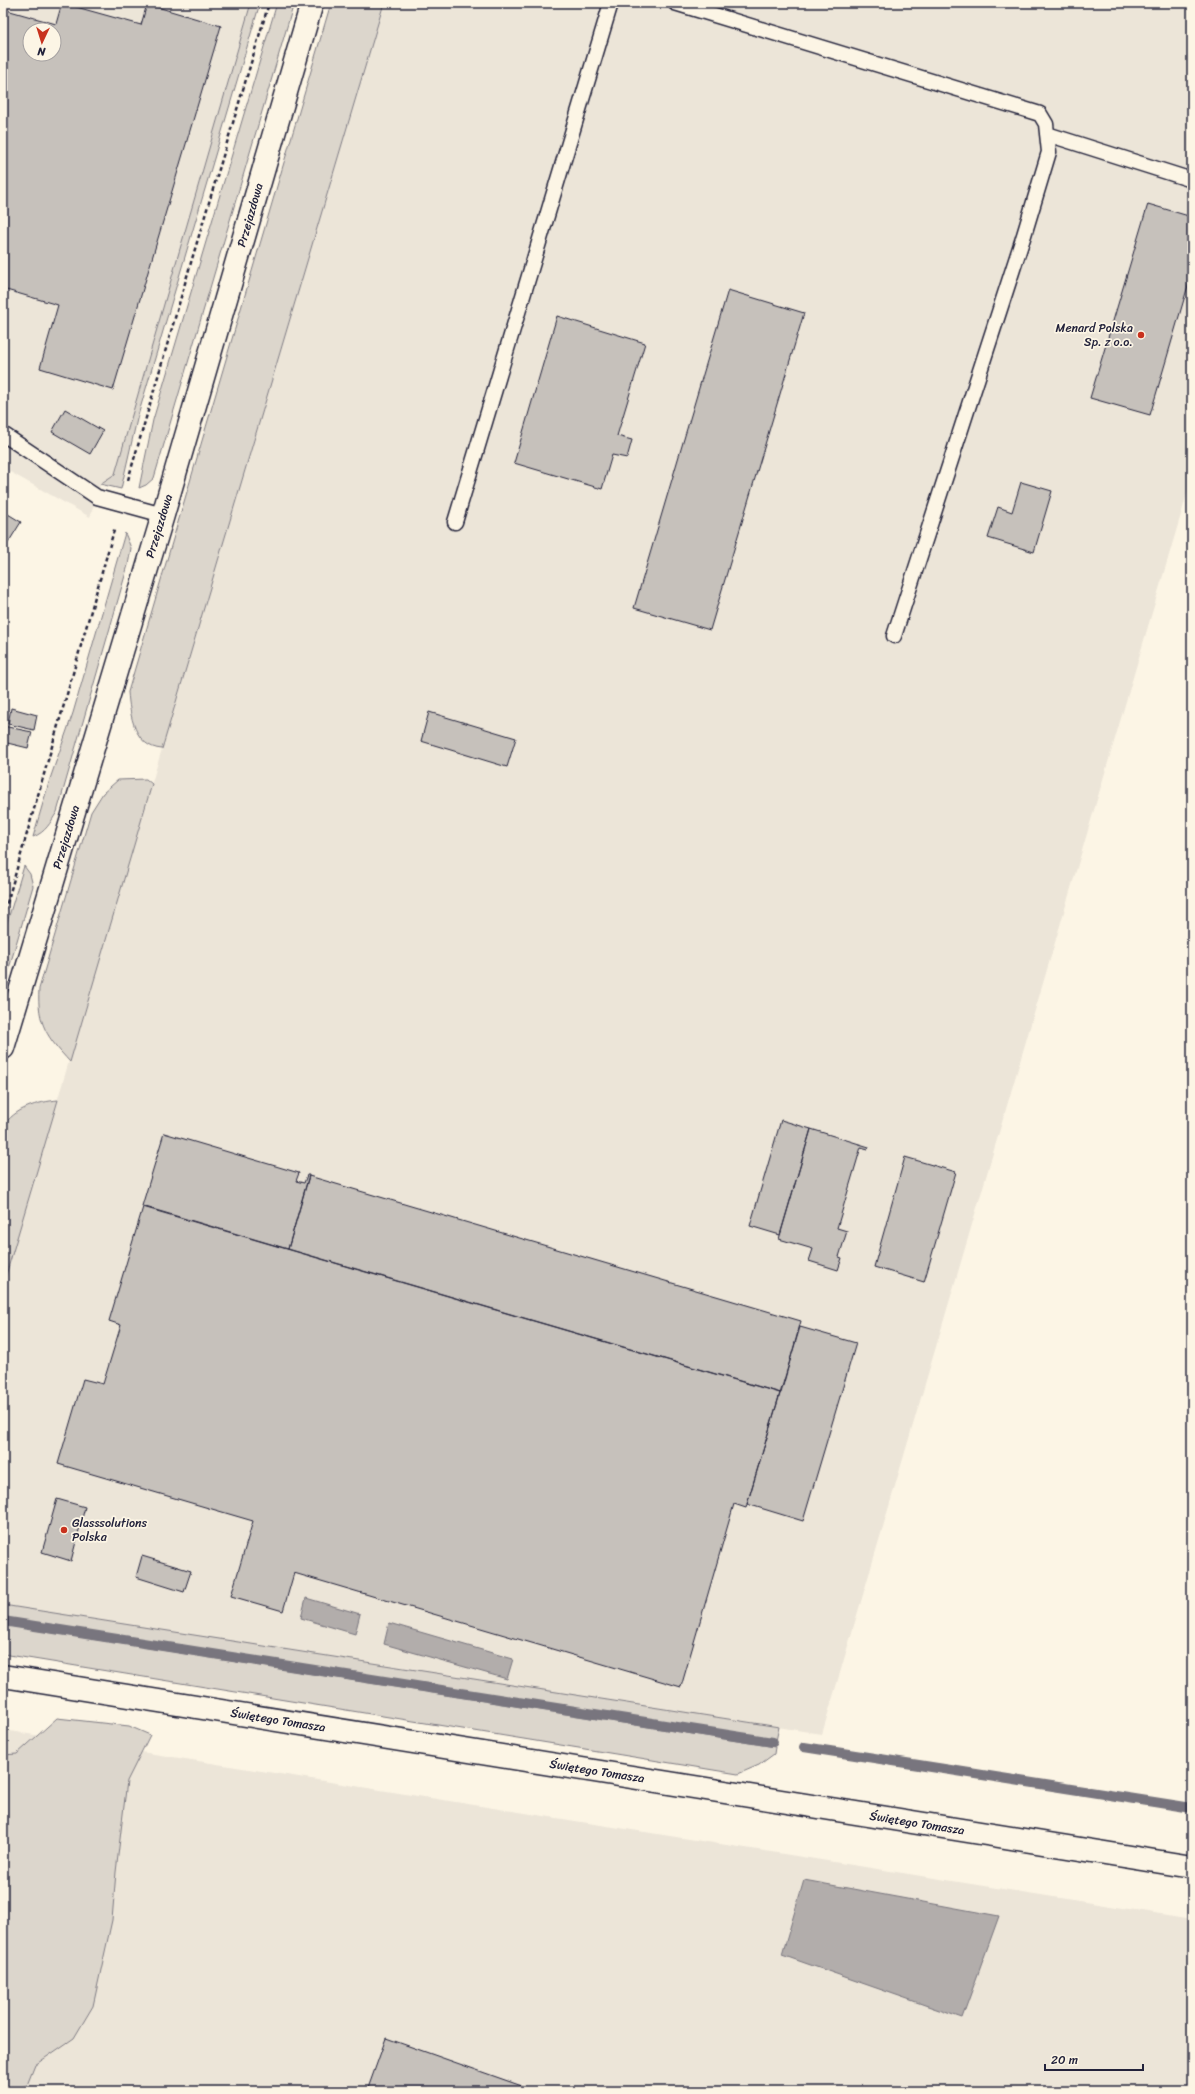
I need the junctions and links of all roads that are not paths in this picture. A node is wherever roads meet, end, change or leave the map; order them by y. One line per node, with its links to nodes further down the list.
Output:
1 (312, 3): 7 (street, Przejazdowa)
2 (611, 3): 8 (lane)
3 (675, 3): 4 (lane)
4 (1047, 134): 5 (lane); 9 (lane)
5 (1192, 180)
6 (3, 434): 7 (lane)
7 (163, 515): 10 (street, Przejazdowa)
8 (455, 522)
9 (894, 636)
10 (3, 1048)
11 (3, 1676): 12 (street, Świętego Tomasza)
12 (1192, 1867)

